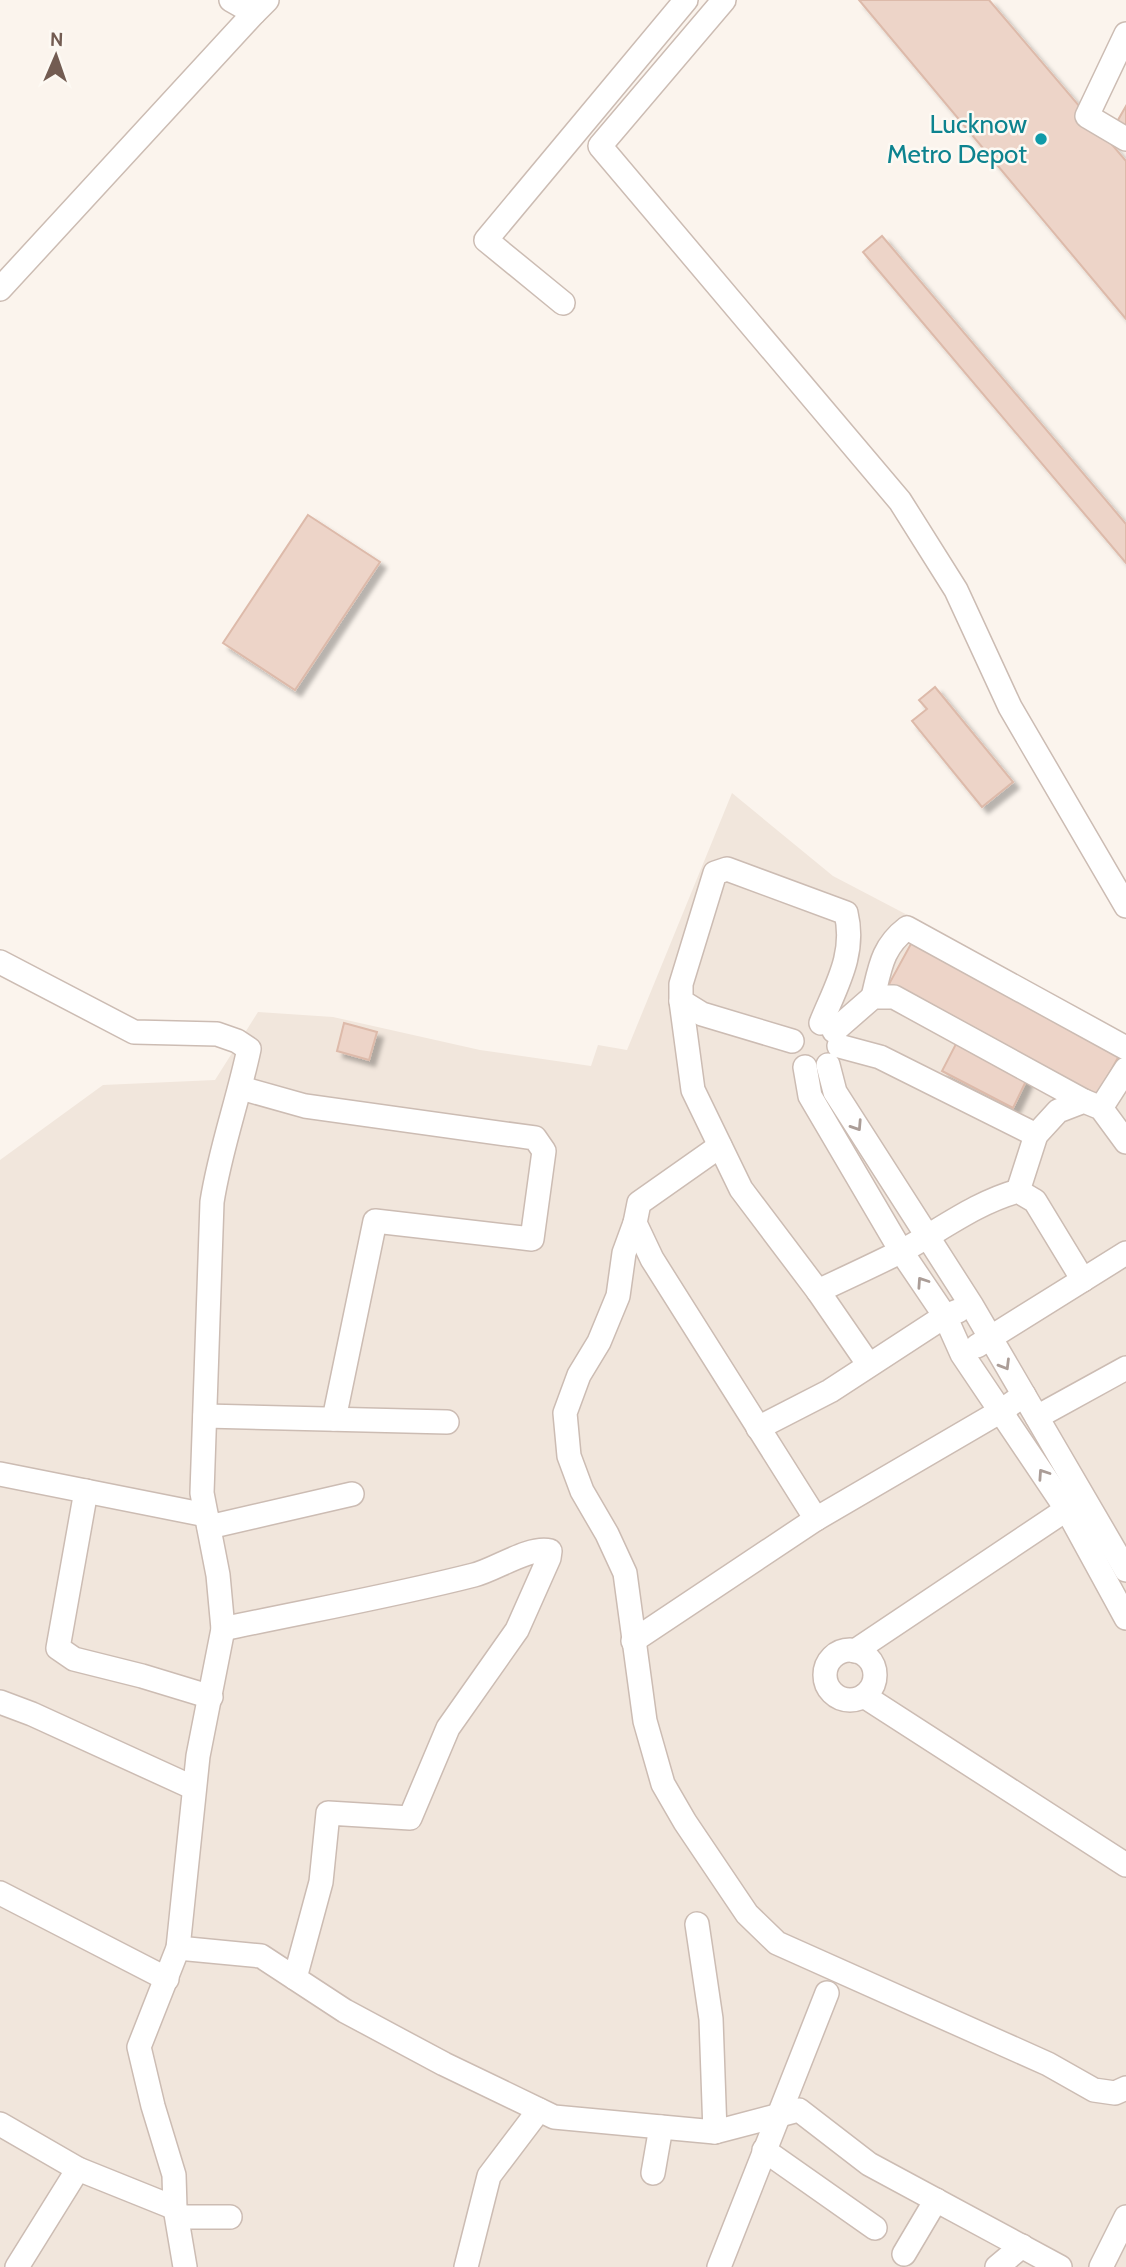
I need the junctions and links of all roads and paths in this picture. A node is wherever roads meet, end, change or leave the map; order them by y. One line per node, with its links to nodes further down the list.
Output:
1 (230, 0): 4 (street)
2 (687, 0): 8 (street)
3 (724, 0): 9 (street)
4 (260, 6): 7 (street)
5 (1126, 34): 6 (street)
6 (1126, 139)
7 (0, 289)
8 (563, 303)
9 (1126, 906)
10 (0, 962): 17 (street)
11 (873, 997): 14 (street); 15 (street); 18 (street)
12 (681, 1001): 13 (street); 14 (street); 21 (street)
13 (792, 1041): 14 (street); 14 (street)
14 (825, 1046): 19 (street); 24 (street, one-way to 24); 25 (street)
15 (1126, 1048)
16 (1126, 1069): 18 (street)
17 (241, 1088): 37 (street); 39 (street)
18 (1093, 1104): 19 (street); 20 (street)
19 (1036, 1135): 22 (street)
20 (1126, 1142)
21 (720, 1146): 23 (street); 28 (street)
22 (1018, 1191): 24 (street); 27 (street)
23 (635, 1223): 41 (street); 53 (street)
24 (928, 1236): 25 (street); 29 (street)
25 (901, 1251): 28 (street); 30 (street, one-way to 25)
26 (1126, 1253): 27 (street)
27 (1083, 1280): 31 (street)
28 (818, 1291): 33 (street)
29 (972, 1306): 30 (street); 31 (street)
30 (945, 1316): 32 (street); 33 (street)
31 (989, 1339): 32 (street); 35 (street, one-way to 35)
32 (962, 1354): 36 (street)
33 (869, 1365): 41 (street)
34 (1126, 1368): 38 (street)
35 (1024, 1395): 36 (street); 38 (street)
36 (1001, 1411): 45 (street, one-way to 36); 46 (street)
37 (205, 1416): 39 (street); 47 (street)
38 (1037, 1417): 45 (street)
39 (334, 1419): 40 (street)
40 (447, 1422)
41 (758, 1427): 46 (street)
42 (0, 1474): 43 (street)
43 (86, 1491): 47 (street); 56 (street)
44 (352, 1494): 47 (street)
45 (1076, 1503): 48 (street); 54 (street)
46 (816, 1519): 53 (street)
47 (207, 1521): 52 (street)
48 (1096, 1540): 49 (street); 50 (street)
49 (1126, 1570)
50 (1117, 1582): 51 (street)
51 (1126, 1618)
52 (223, 1629): 56 (street); 63 (street)
53 (633, 1641): 66 (street)
54 (855, 1651): 55 (street); 55 (street)
55 (864, 1696): 59 (street)
56 (211, 1697): 58 (street)
57 (0, 1702): 58 (street)
58 (194, 1788): 62 (street)
59 (1126, 1865)
60 (0, 1893): 64 (street)
61 (697, 1924): 71 (street)
62 (178, 1948): 63 (street); 64 (street)
63 (295, 1978): 67 (street)
64 (167, 1979): 76 (street)
65 (827, 1993): 68 (street)
66 (1126, 2088)
67 (539, 2110): 70 (street); 84 (street)
68 (777, 2116): 71 (street); 72 (street); 75 (street)
69 (0, 2124): 73 (street)
70 (661, 2127): 71 (street); 74 (street)
71 (715, 2132)
72 (764, 2150): 79 (street); 85 (street)
73 (78, 2169): 76 (street); 82 (street)
74 (653, 2173)
75 (936, 2200): 80 (street); 81 (street)
76 (177, 2213): 77 (street); 83 (street)
77 (230, 2217)
78 (1126, 2217): 88 (street)
79 (875, 2228)
80 (1022, 2246): 86 (street); 87 (street)
81 (904, 2254)
82 (18, 2267)
83 (185, 2267)
84 (466, 2267)
85 (719, 2267)
86 (997, 2267)
87 (1060, 2267)
88 (1101, 2267)

